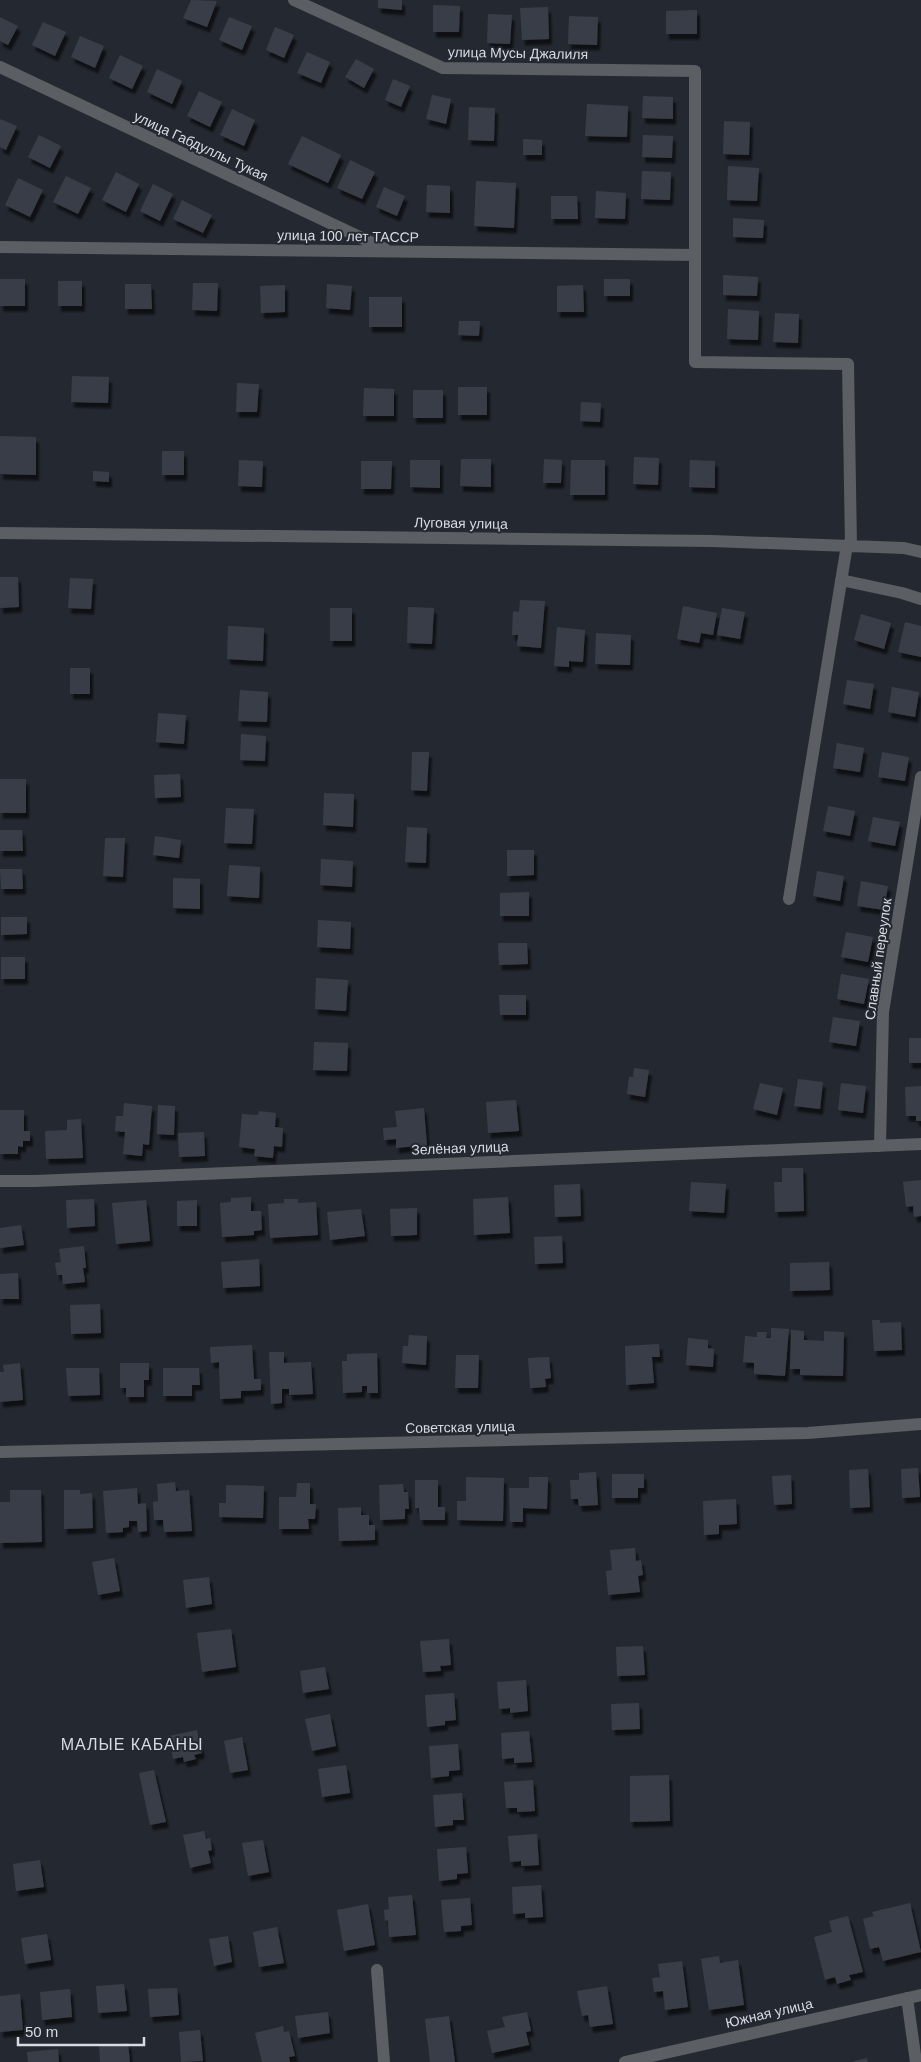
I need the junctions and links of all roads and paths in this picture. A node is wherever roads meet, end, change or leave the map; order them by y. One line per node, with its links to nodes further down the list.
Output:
1 (294, 0): 5 (street, улица Мусы Джалиля)
2 (0, 68): 4 (street, улица Габдуллы Тукая)
3 (0, 247): 4 (street, улица 100 лет ТАССР)
4 (389, 252): 5 (street, улица 100 лет ТАССР)
5 (695, 255): 7 (street)
6 (0, 533): 7 (street, Луговая улица)
7 (849, 546): 8 (street, Луговая улица); 9 (street)
8 (921, 552)
9 (841, 580): 10 (street); 12 (street)
10 (921, 599)
11 (921, 777): 14 (street, Славный переулок)
12 (789, 899)
13 (921, 1144): 14 (street, Зелёная улица)
14 (880, 1146): 15 (street, Зелёная улица)
15 (0, 1181)
16 (921, 1424): 17 (street, Советская улица)
17 (0, 1452)
18 (377, 1970): 21 (street)
19 (921, 1995): 20 (street, Южная улица)
20 (907, 1998): 22 (street, Южная улица); 23 (street)
21 (384, 2062)
22 (625, 2062)
23 (916, 2062)

